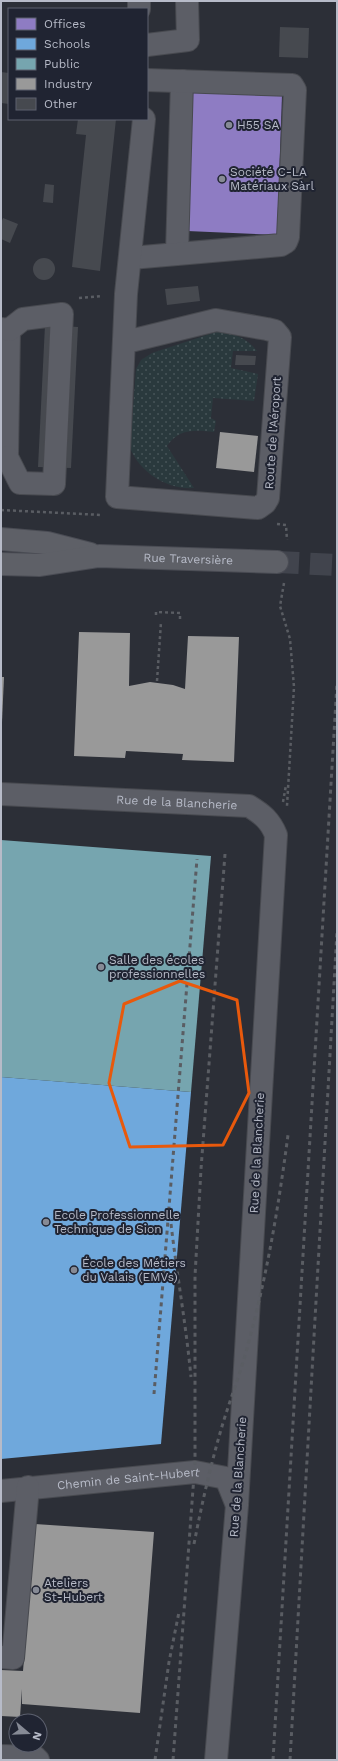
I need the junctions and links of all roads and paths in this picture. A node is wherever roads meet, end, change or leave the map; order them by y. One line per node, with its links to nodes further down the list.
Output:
1 (187, 1): 2 (street)
2 (148, 45)
3 (148, 80): 4 (street)
4 (182, 81): 6 (street); 6 (street)
5 (144, 120): 7 (street, Route de l'Aéroport)
6 (177, 253): 7 (street)
7 (130, 258): 9 (street, Route de l'Aéroport)
8 (5, 330): 10 (street); 10 (street)
9 (126, 342): 9 (street, Route de l'Aéroport)
10 (4, 457)
11 (1, 510): 12 (path)
12 (108, 516)
13 (273, 524): 16 (path)
14 (1, 539): 15 (main road, Rue Traversière)
15 (99, 556): 16 (main road, Rue Traversière); 17 (main road, Rue Traversière)
16 (283, 562): 22 (path)
17 (1, 564)
18 (156, 615): 20 (path)
19 (161, 622): 21 (path)
20 (180, 622)
21 (157, 681)
22 (288, 777)
23 (1, 794): 26 (street, Rue de la Blancherie)
24 (28, 1488): 25 (street, Chemin de Saint-Hubert); 26 (street, Chemin de Saint-Hubert); 27 (street)
25 (1, 1490)
26 (237, 1505): 30 (street, Rue de la Blancherie)
27 (1, 1657)
28 (1, 1756): 29 (street)
29 (38, 1760)
30 (216, 1760)

